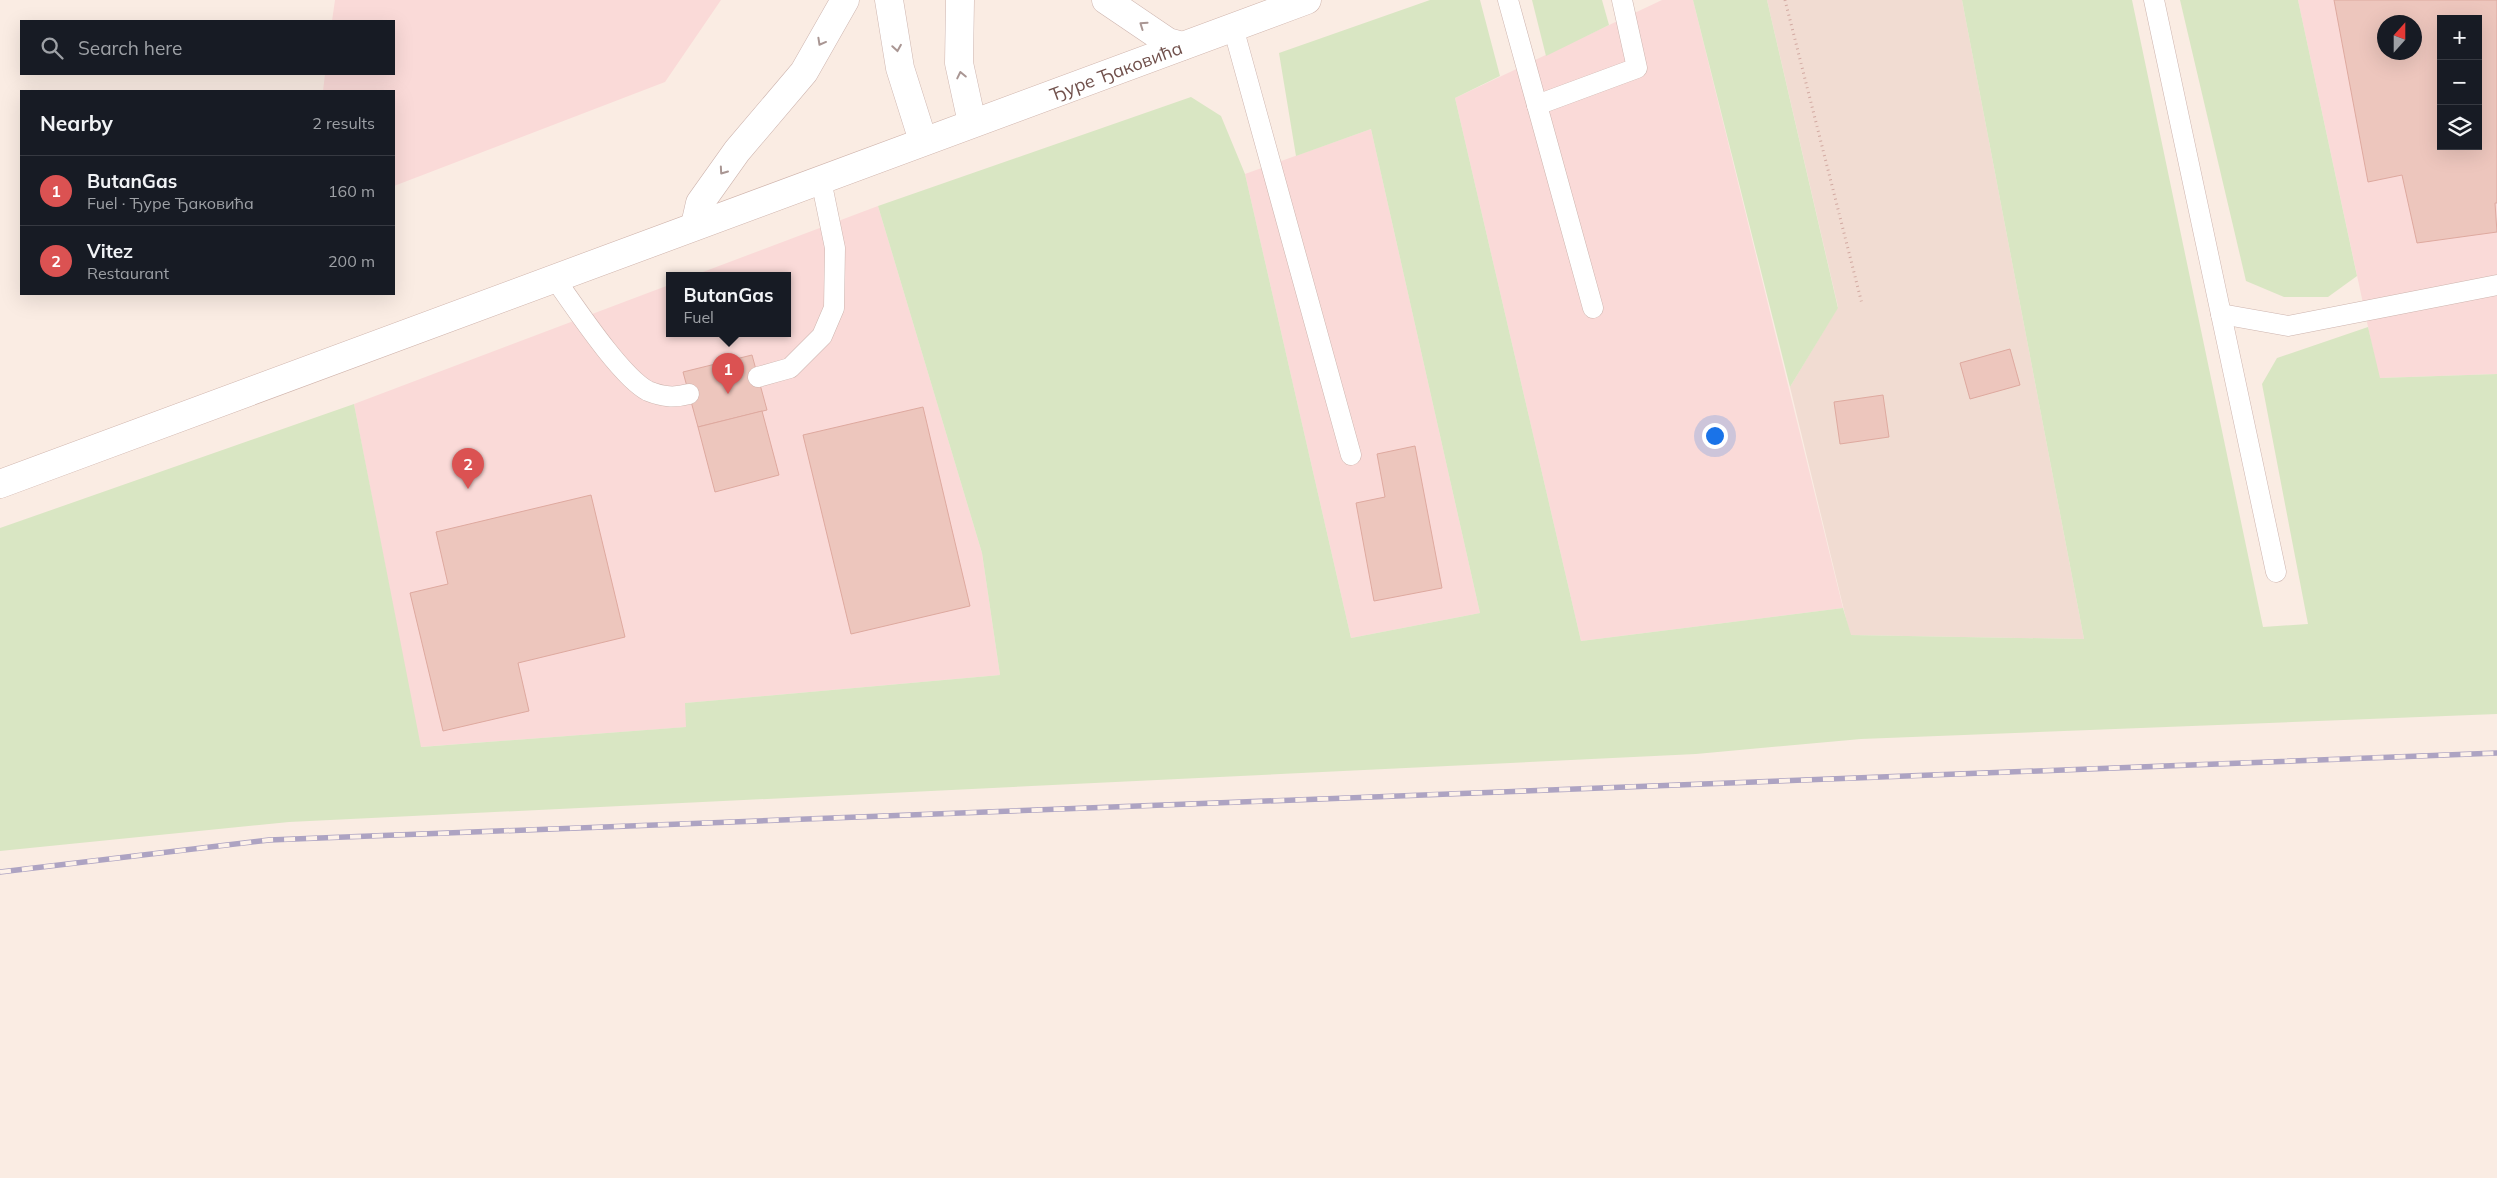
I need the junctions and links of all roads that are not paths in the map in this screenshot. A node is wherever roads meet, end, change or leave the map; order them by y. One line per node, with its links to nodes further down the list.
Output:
1 (845, 0): 15 (street, one-way to 15)
2 (889, 0): 13 (street, one-way to 13)
3 (960, 0): 12 (street, one-way to 3)
4 (1106, 0): 10 (street, one-way to 4)
5 (1308, 0): 9 (street, Ђуре Ђаковића)
6 (1508, 0): 11 (lane)
7 (1622, 0): 11 (lane)
8 (2154, 0): 19 (lane)
9 (1233, 27): 10 (street, Ђуре Ђаковића); 22 (lane)
10 (1182, 46): 12 (street, Ђуре Ђаковића)
11 (1537, 105): 18 (lane)
12 (972, 123): 13 (street, Ђуре Ђаковића)
13 (923, 141): 14 (street, Ђуре Ђаковића)
14 (821, 180): 15 (street, Ђуре Ђаковића); 20 (lane)
15 (695, 225): 16 (street, Ђуре Ђаковића)
16 (554, 280): 21 (lane); 23 (street, Ђуре Ђаковића)
17 (2497, 285): 19 (lane)
18 (1593, 308)
19 (2221, 314): 24 (lane)
20 (758, 377)
21 (689, 394)
22 (1351, 455)
23 (0, 484)
24 (2276, 572)

